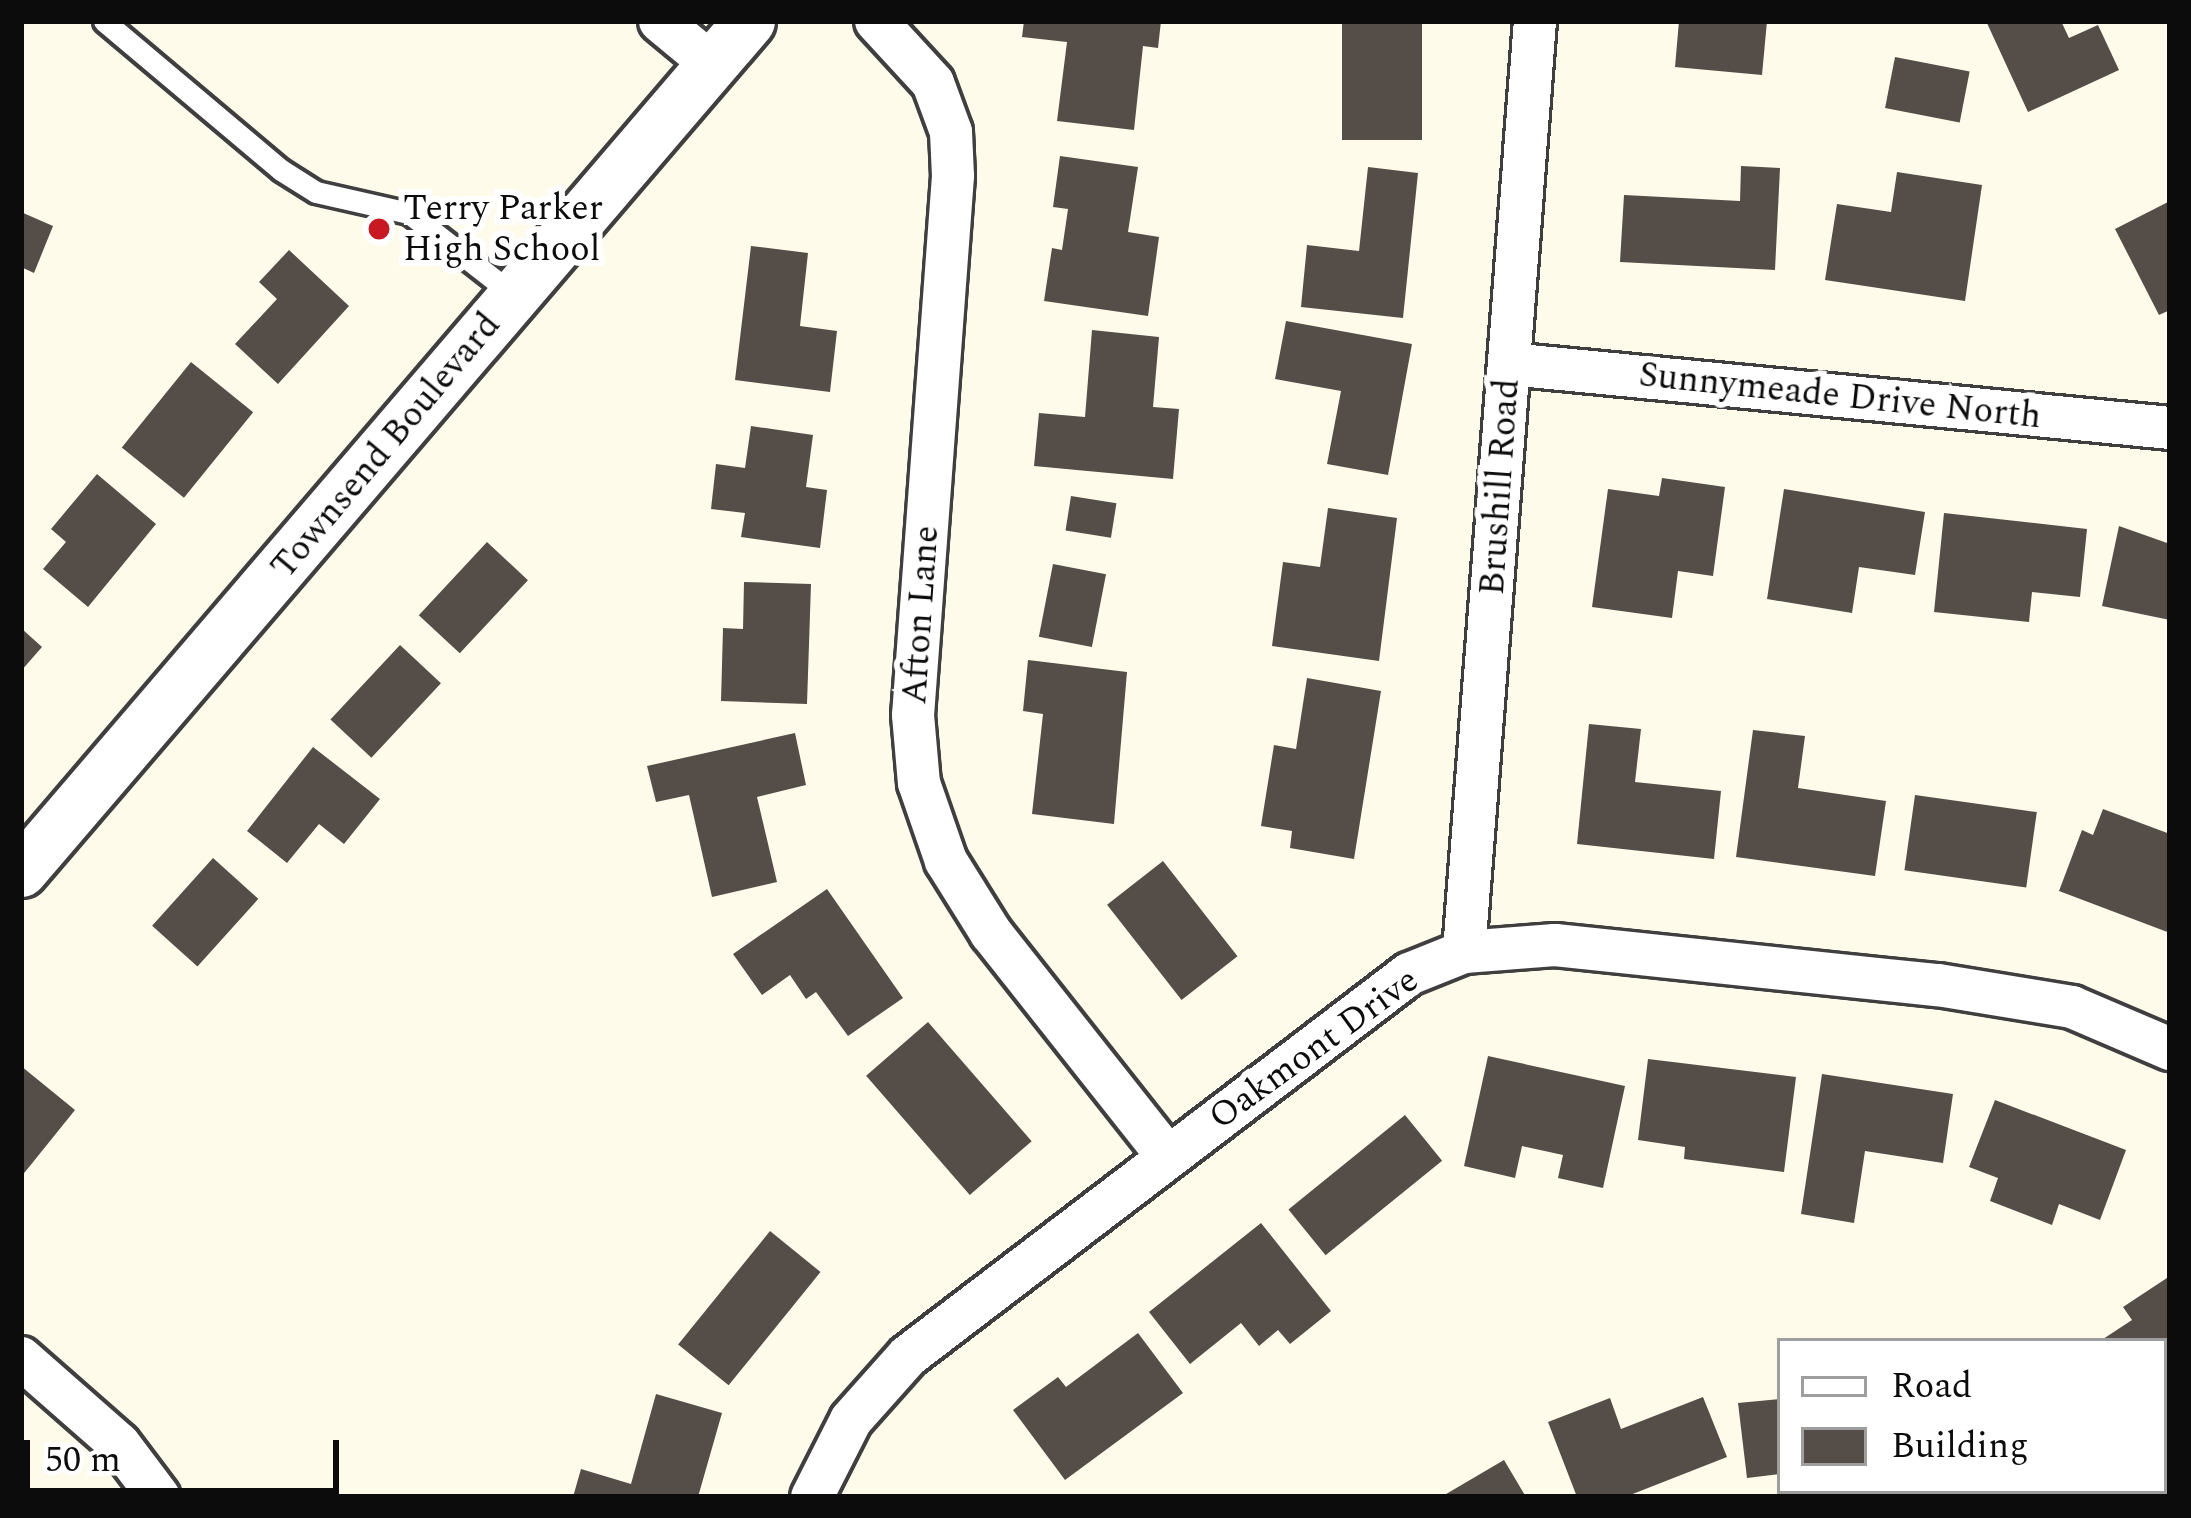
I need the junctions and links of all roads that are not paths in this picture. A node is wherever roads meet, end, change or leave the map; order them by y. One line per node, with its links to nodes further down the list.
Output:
1 (104, 21): 7 (lane)
2 (660, 21): 6 (street)
3 (748, 21): 6 (street, Townsend Boulevard)
4 (876, 21): 13 (street, Afton Lane)
5 (1534, 21): 8 (street, Brushill Road)
6 (713, 65): 7 (street, Townsend Boulevard)
7 (514, 295): 10 (street, Townsend Boulevard)
8 (1510, 364): 9 (street, Sunnymeade Drive North); 11 (street, Brushill Road)
9 (2170, 428)
10 (21, 871)
11 (1464, 952): 12 (street, Oakmont Drive); 13 (street, Oakmont Drive)
12 (2170, 1049)
13 (1166, 1156): 16 (street, Oakmont Drive)
14 (21, 1358): 15 (street)
15 (159, 1497)
16 (812, 1497)

